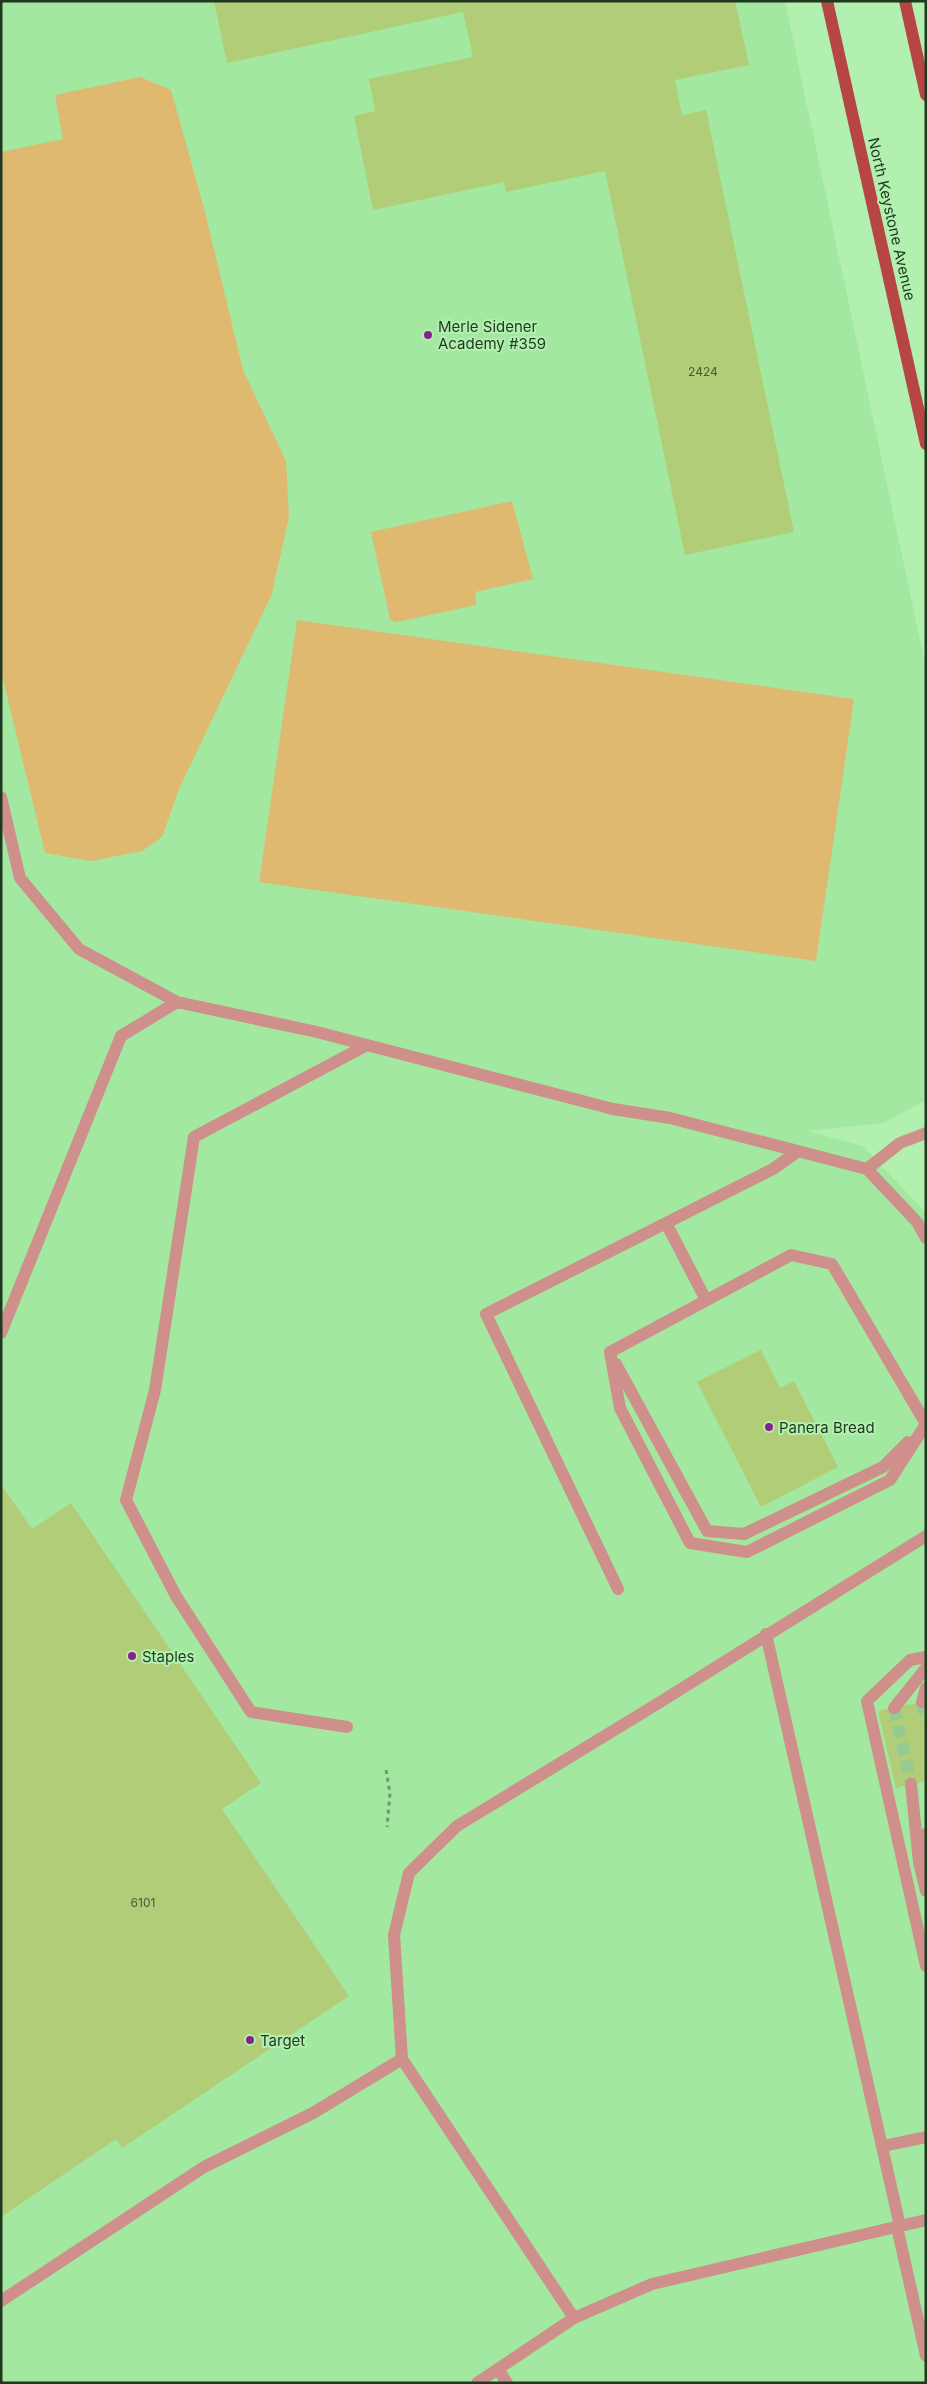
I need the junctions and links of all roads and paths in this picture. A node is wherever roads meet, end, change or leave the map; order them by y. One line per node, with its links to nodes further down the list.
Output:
1 (827, 1): 4 (main road, North Keystone Avenue)
2 (905, 1): 3 (main road)
3 (926, 94)
4 (926, 444)
5 (1, 797): 6 (lane)
6 (177, 1002): 7 (lane); 15 (lane)
7 (367, 1045): 9 (lane); 26 (lane)
8 (926, 1134): 10 (lane)
9 (797, 1152): 10 (lane); 12 (lane)
10 (867, 1169): 11 (lane)
11 (921, 1220): 13 (lane)
12 (666, 1223): 14 (lane); 19 (lane)
13 (926, 1238)
14 (706, 1300): 16 (lane); 17 (lane)
15 (1, 1333)
16 (610, 1352): 17 (lane); 17 (lane)
17 (926, 1424)
18 (926, 1536): 20 (lane)
19 (618, 1589)
20 (766, 1634): 34 (lane); 36 (lane)
21 (926, 1657): 33 (lane)
22 (926, 1668): 25 (lane)
23 (926, 1688): 24 (lane)
24 (922, 1702)
25 (894, 1708)
26 (348, 1727)
27 (386, 1770): 29 (path)
28 (911, 1784): 31 (lane)
29 (387, 1827)
30 (926, 1834): 31 (lane)
31 (919, 1862): 32 (lane)
32 (926, 1891)
33 (926, 1966)
34 (402, 2059): 39 (lane); 41 (lane)
35 (926, 2137): 36 (lane)
36 (882, 2146): 38 (lane)
37 (926, 2220): 38 (lane)
38 (899, 2226): 40 (lane); 41 (lane)
39 (1, 2301)
40 (921, 2310): 42 (lane)
41 (574, 2318): 43 (lane)
42 (926, 2356)
43 (498, 2369): 44 (lane); 45 (lane)
44 (477, 2383)
45 (508, 2383)

